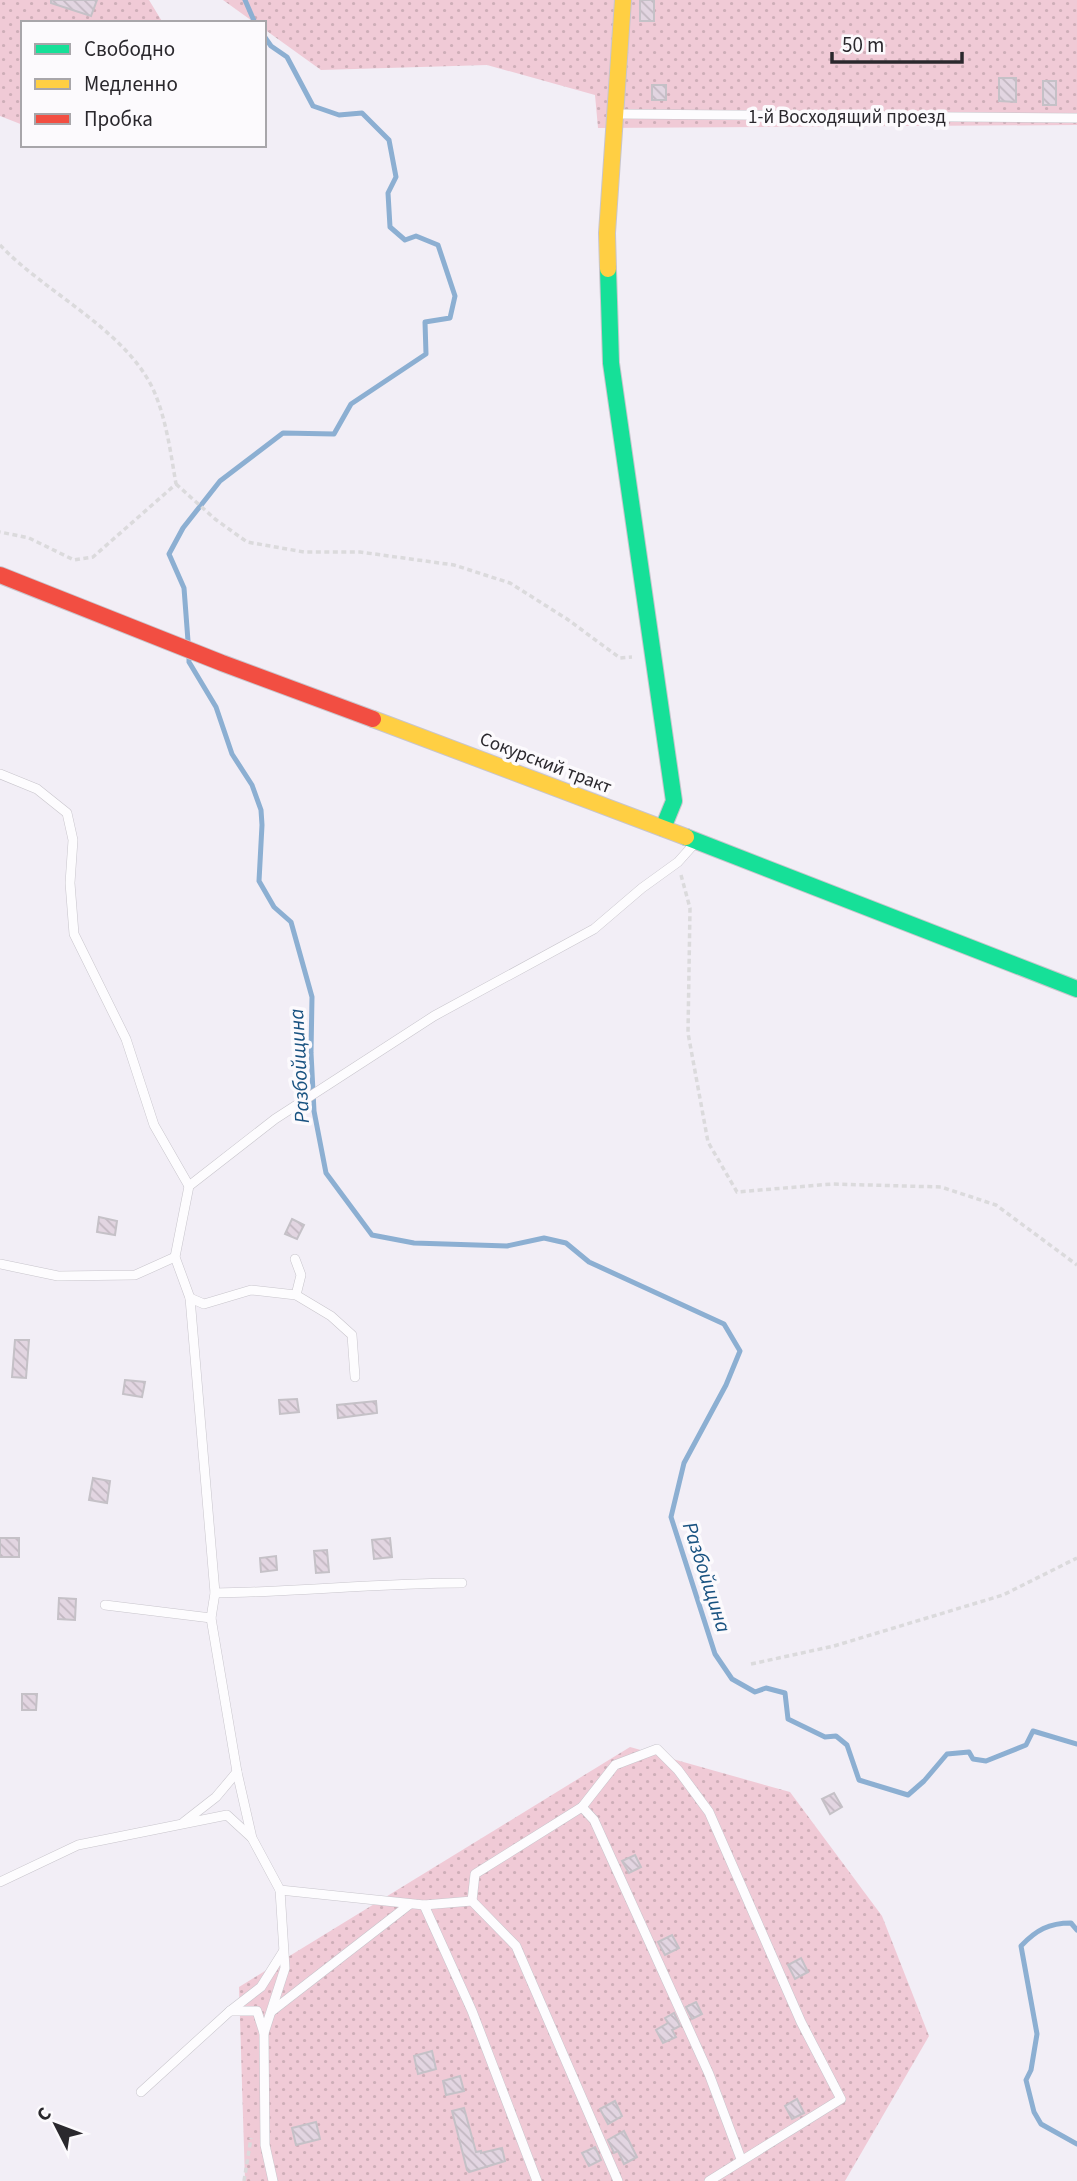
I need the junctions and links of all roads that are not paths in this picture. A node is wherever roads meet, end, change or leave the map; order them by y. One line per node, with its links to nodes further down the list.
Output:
1 (623, 0): 2 (street)
2 (616, 114): 3 (lane, 1-й Восходящий проезд); 6 (street)
3 (1077, 118)
4 (0, 575): 6 (street, Сокурский тракт)
5 (0, 774): 9 (lane)
6 (663, 828): 7 (street, Сокурский тракт)
7 (695, 842): 8 (street, Сокурский тракт); 9 (lane)
8 (1077, 989)
9 (189, 1186): 10 (lane)
10 (175, 1257): 12 (lane); 14 (lane)
11 (295, 1259): 13 (lane)
12 (0, 1264)
13 (296, 1295): 14 (lane); 15 (lane)
14 (190, 1298): 17 (lane)
15 (355, 1377)
16 (462, 1583): 17 (lane)
17 (215, 1593): 19 (lane)
18 (106, 1605): 19 (lane)
19 (211, 1618): 20 (lane)
20 (237, 1772): 22 (lane); 23 (lane)
21 (582, 1807): 26 (lane); 34 (lane); 34 (lane)
22 (183, 1823): 23 (lane); 24 (lane)
23 (252, 1838): 25 (lane)
24 (0, 1882)
25 (280, 1890): 27 (lane); 29 (lane)
26 (472, 1901): 28 (lane); 37 (lane)
27 (410, 1904): 28 (lane); 31 (lane)
28 (424, 1905): 36 (lane)
29 (284, 1951): 30 (lane); 31 (lane)
30 (230, 2011): 32 (lane); 33 (lane)
31 (270, 2012): 32 (lane)
32 (264, 2033): 35 (lane)
33 (141, 2092)
34 (741, 2159): 38 (lane)
35 (273, 2181)
36 (537, 2181)
37 (618, 2181)
38 (709, 2181)

